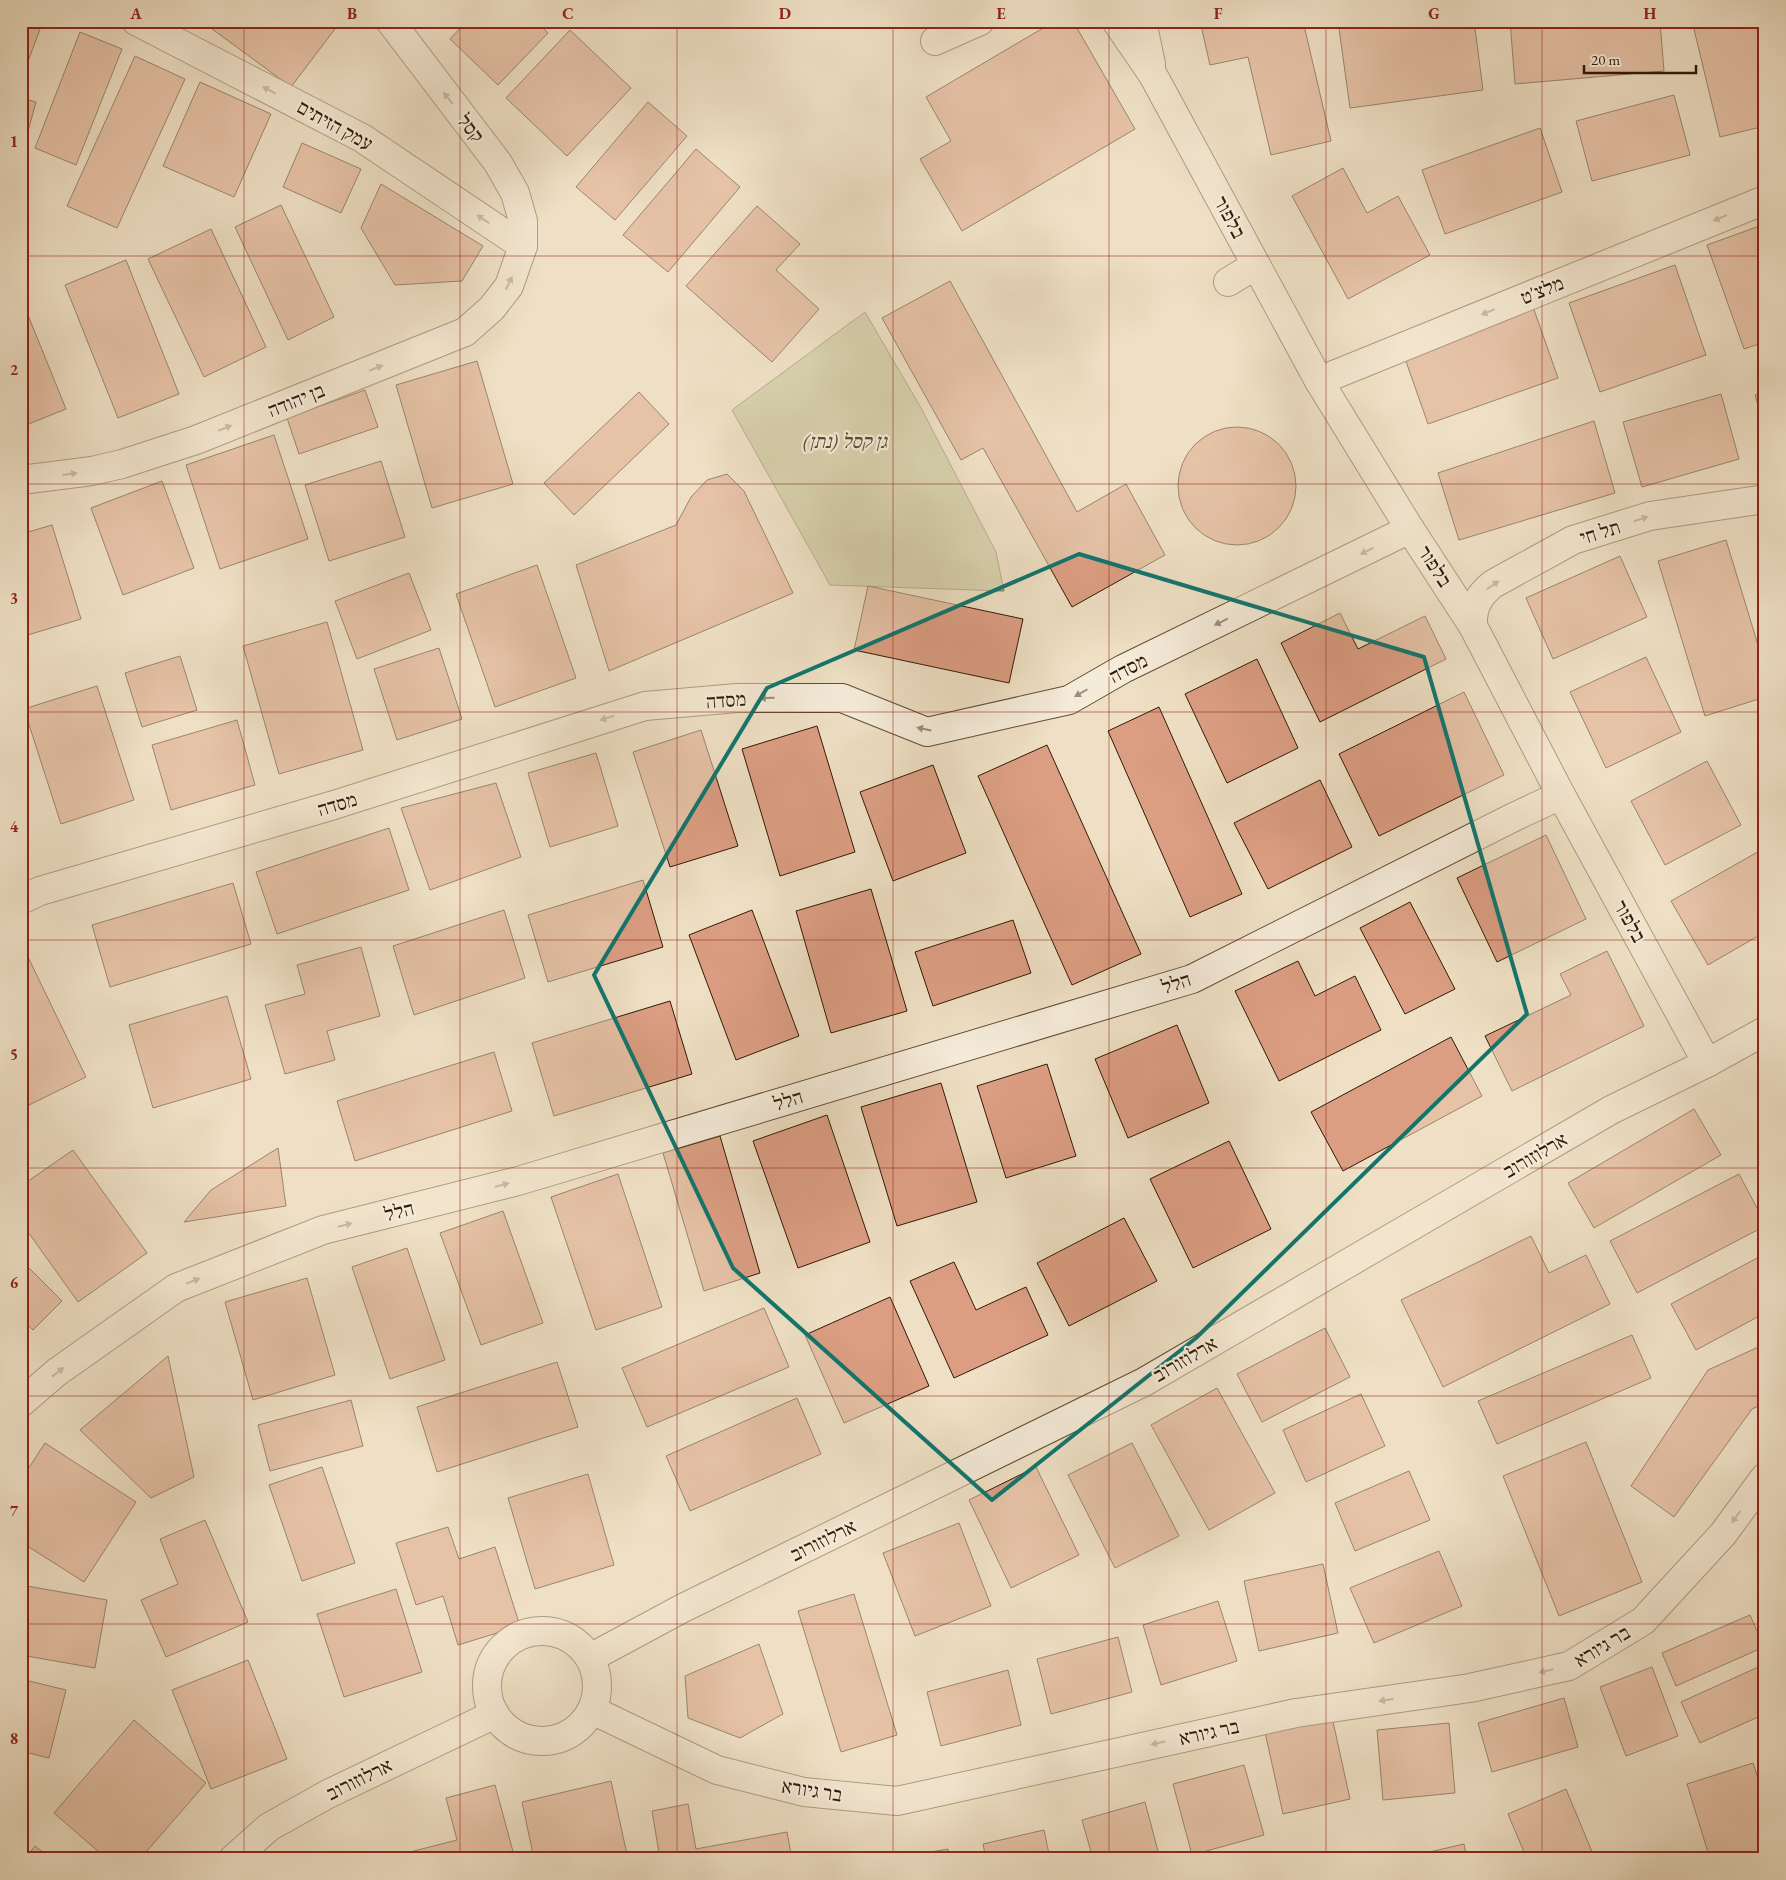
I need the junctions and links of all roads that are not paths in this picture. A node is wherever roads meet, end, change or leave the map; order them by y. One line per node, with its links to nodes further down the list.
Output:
1 (136, 21): 9 (street, עמק הזיתים, one-way to 1)
2 (390, 21): 9 (street, קסל, one-way to 2)
3 (980, 21): 6 (street)
4 (1116, 21): 7 (street, בלפור)
5 (1142, 21): 7 (street, בלפור)
6 (936, 41)
7 (1153, 75): 10 (street, בלפור)
8 (1765, 200): 12 (street, מלצ'ט, one-way to 12)
9 (524, 246): 13 (street, בן יהודה, one-way to 9)
10 (1256, 265): 11 (street); 12 (street, בלפור)
11 (1228, 282)
12 (1319, 380): 15 (street, בלפור)
13 (21, 480)
14 (1765, 499): 16 (street, תל חי, one-way to 14)
15 (1410, 529): 16 (street, בלפור); 18 (street, מסדה, one-way to 18)
16 (1473, 626): 17 (street, בלפור)
17 (1561, 795): 20 (street, בלפור); 21 (street, הלל, one-way to 17)
18 (21, 900)
19 (1765, 1031): 20 (street, ארלוזורוב)
20 (1707, 1063): 23 (street, ארלוזורוב)
21 (21, 1403)
22 (1765, 1477): 24 (street, בר גיורא, one-way to 24)
23 (590, 1658): 24 (street); 25 (street)
24 (592, 1710): 25 (street)
25 (494, 1714): 26 (street, ארלוזורוב)
26 (233, 1859)

